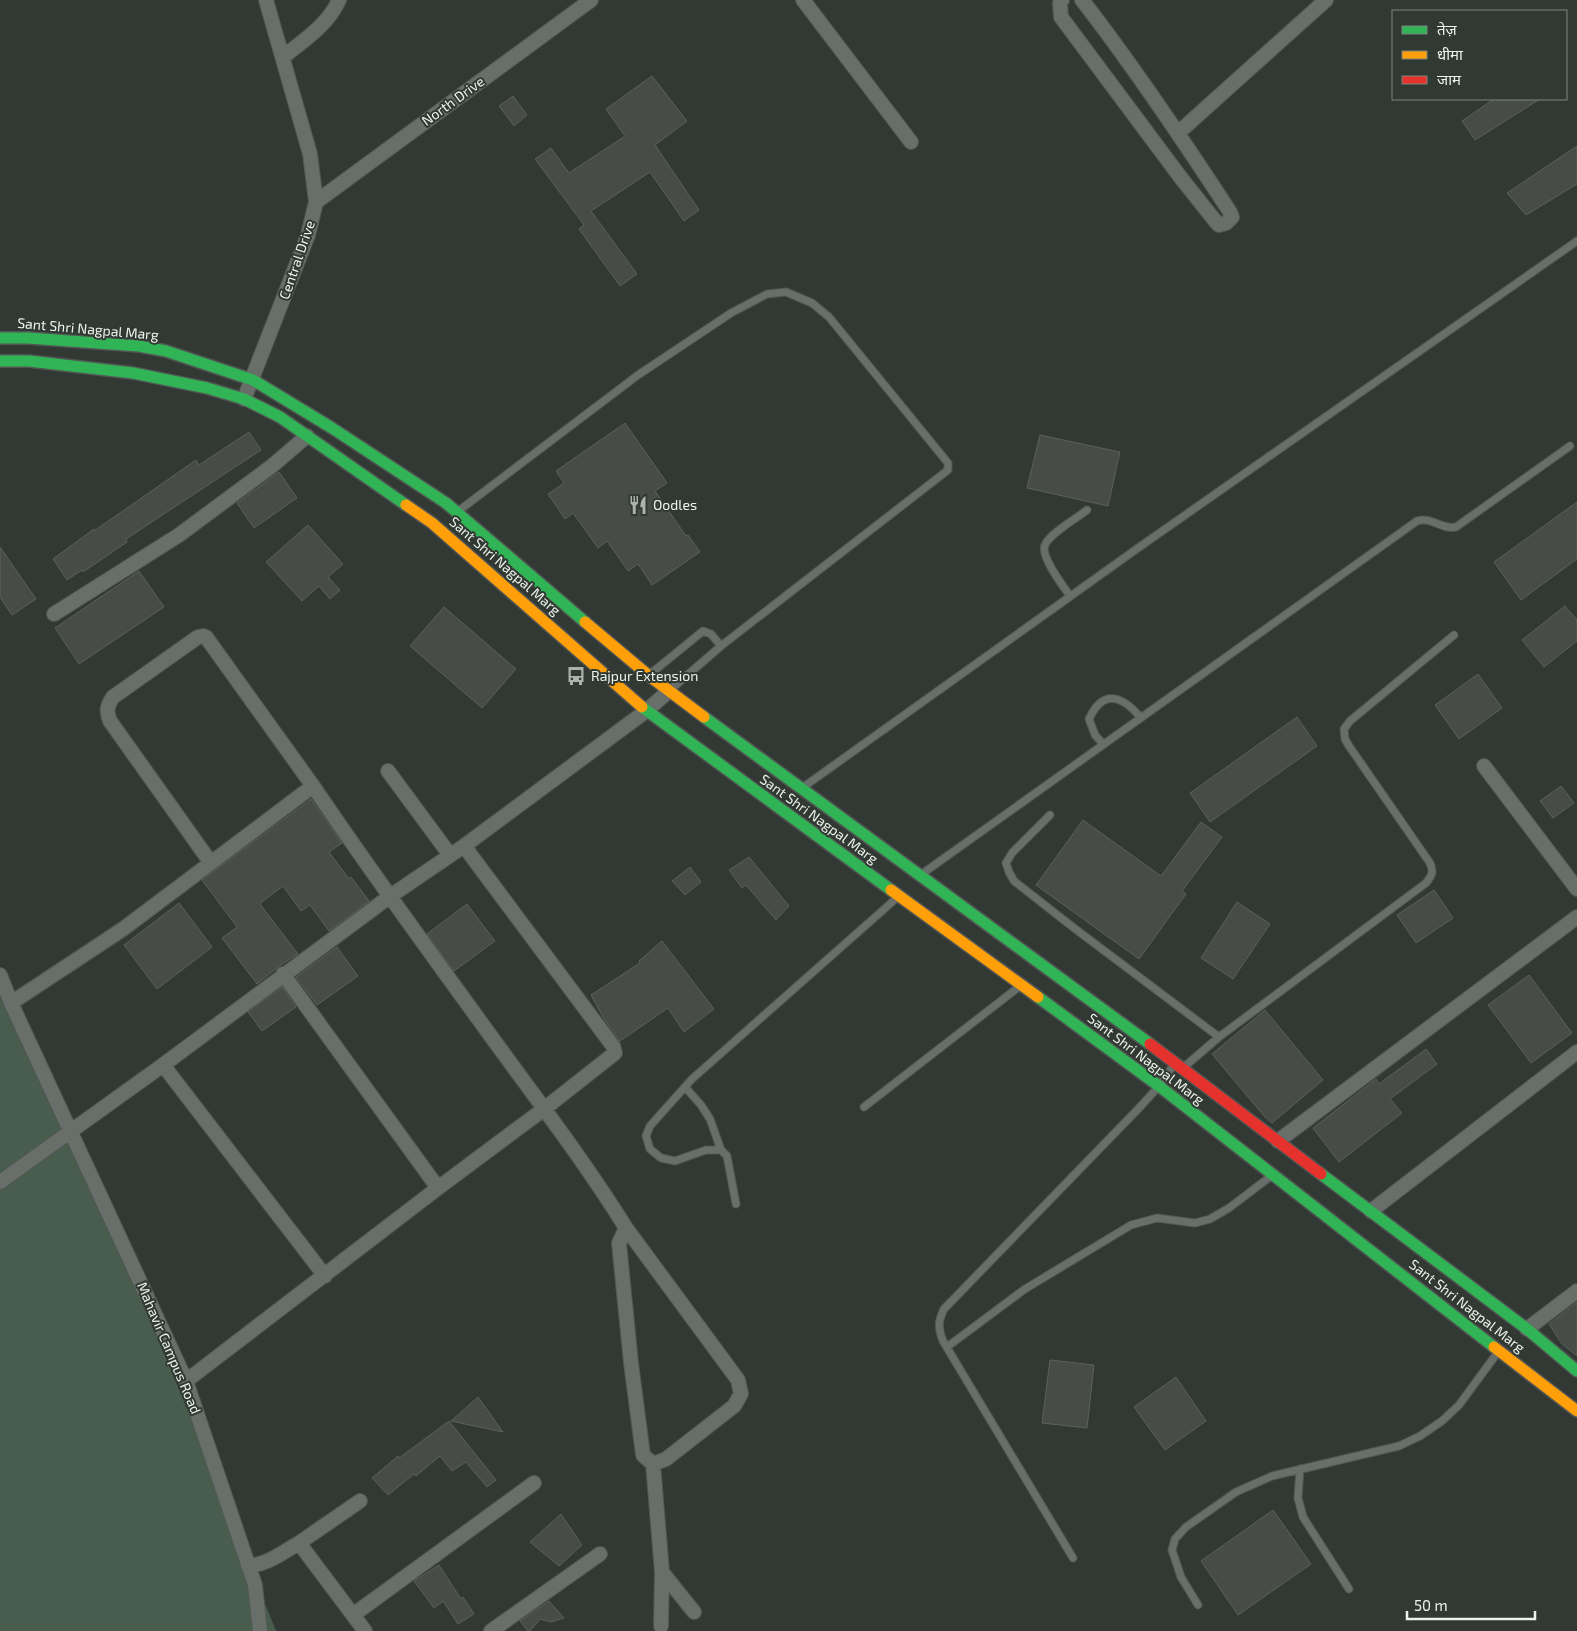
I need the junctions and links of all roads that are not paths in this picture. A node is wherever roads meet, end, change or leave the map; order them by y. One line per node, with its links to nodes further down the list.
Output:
1 (266, 0): 8 (street, Central Drive)
2 (338, 0): 8 (street)
3 (591, 0): 11 (street, North Drive)
4 (803, 0): 10 (street)
5 (1062, 0): 9 (street)
6 (1082, 0): 9 (street)
7 (1326, 0): 9 (street)
8 (282, 57): 11 (street, Central Drive)
9 (1178, 133)
10 (911, 142)
11 (316, 202): 15 (street, Central Drive)
12 (1577, 241): 21 (lane)
13 (0, 338): 15 (main road, Sant Shri Nagpal Marg)
14 (0, 361): 16 (main road, Sant Shri Nagpal Marg)
15 (253, 380): 16 (street, Central Drive); 20 (main road, Sant Shri Nagpal Marg)
16 (244, 398): 17 (main road, Sant Shri Nagpal Marg)
17 (307, 436): 22 (street); 27 (main road, Sant Shri Nagpal Marg)
18 (1570, 446): 28 (lane)
19 (1087, 510): 21 (lane)
20 (457, 512): 24 (lane); 25 (main road, Sant Shri Nagpal Marg)
21 (1070, 596): 33 (lane)
22 (54, 614)
23 (1454, 635): 47 (lane)
24 (721, 646): 25 (lane); 26 (lane)
25 (648, 675): 26 (main road, Sant Shri Nagpal Marg)
26 (669, 691): 27 (street); 33 (main road, Sant Shri Nagpal Marg)
27 (646, 711): 35 (street); 40 (main road, Sant Shri Nagpal Marg)
28 (1141, 718): 29 (lane); 29 (lane)
29 (1103, 744): 38 (lane)
30 (1484, 766): 39 (street)
31 (388, 771): 36 (street)
32 (313, 786): 37 (street); 37 (street); 41 (street)
33 (800, 789): 38 (main road, Sant Shri Nagpal Marg)
34 (1050, 815): 47 (lane)
35 (464, 846): 36 (street); 54 (street)
36 (450, 855): 41 (street)
37 (211, 863): 46 (street)
38 (919, 876): 50 (main road, Sant Shri Nagpal Marg)
39 (1577, 889)
40 (899, 896): 45 (main road, Sant Shri Nagpal Marg); 52 (lane)
41 (389, 897): 43 (street); 54 (street)
42 (1577, 917): 58 (street)
43 (283, 974): 49 (street); 62 (street)
44 (0, 975): 46 (street, Mahavir Campus Road)
45 (1021, 985): 51 (main road, Sant Shri Nagpal Marg); 53 (lane)
46 (11, 1004): 56 (street, Mahavir Campus Road)
47 (1219, 1037): 50 (lane)
48 (1577, 1052): 64 (street)
49 (163, 1065): 56 (street); 66 (street)
50 (1178, 1065): 51 (lane); 55 (main road, Sant Shri Nagpal Marg)
51 (1159, 1086): 57 (main road, Sant Shri Nagpal Marg); 69 (lane)
52 (685, 1087): 59 (lane); 59 (lane)
53 (864, 1107)
54 (544, 1109): 62 (street); 65 (street)
55 (1237, 1110): 57 (main road); 58 (main road, Sant Shri Nagpal Marg)
56 (70, 1130): 61 (street); 72 (street, Mahavir Campus Road)
57 (1219, 1132): 60 (main road, Sant Shri Nagpal Marg)
58 (1278, 1141): 64 (main road, Sant Shri Nagpal Marg)
59 (722, 1150): 63 (lane)
60 (1273, 1174): 69 (lane); 70 (main road, Sant Shri Nagpal Marg)
61 (0, 1182)
62 (438, 1188): 66 (street)
63 (736, 1204)
64 (1371, 1211): 68 (main road, Sant Shri Nagpal Marg)
65 (626, 1228): 74 (street); 74 (street)
66 (325, 1276): 72 (street)
67 (1577, 1291): 68 (street)
68 (1528, 1330): 71 (main road, Sant Shri Nagpal Marg)
69 (948, 1347): 80 (lane)
70 (1500, 1350): 73 (main road, Sant Shri Nagpal Marg); 75 (lane)
71 (1577, 1371)
72 (186, 1382): 81 (street, Mahavir Campus Road)
73 (1577, 1412)
74 (652, 1464): 82 (street)
75 (1300, 1469): 83 (lane); 84 (lane)
76 (534, 1483): 86 (street)
77 (360, 1501): 78 (street)
78 (299, 1543): 81 (street); 86 (street)
79 (600, 1554): 90 (street)
80 (1073, 1558)
81 (248, 1566): 88 (street, Mahavir Campus Road)
82 (662, 1572): 85 (street); 87 (street)
83 (1349, 1589)
84 (1198, 1605)
85 (694, 1612)
86 (353, 1615): 89 (street)
87 (661, 1626)
88 (260, 1631)
89 (365, 1631)
90 (491, 1631)

